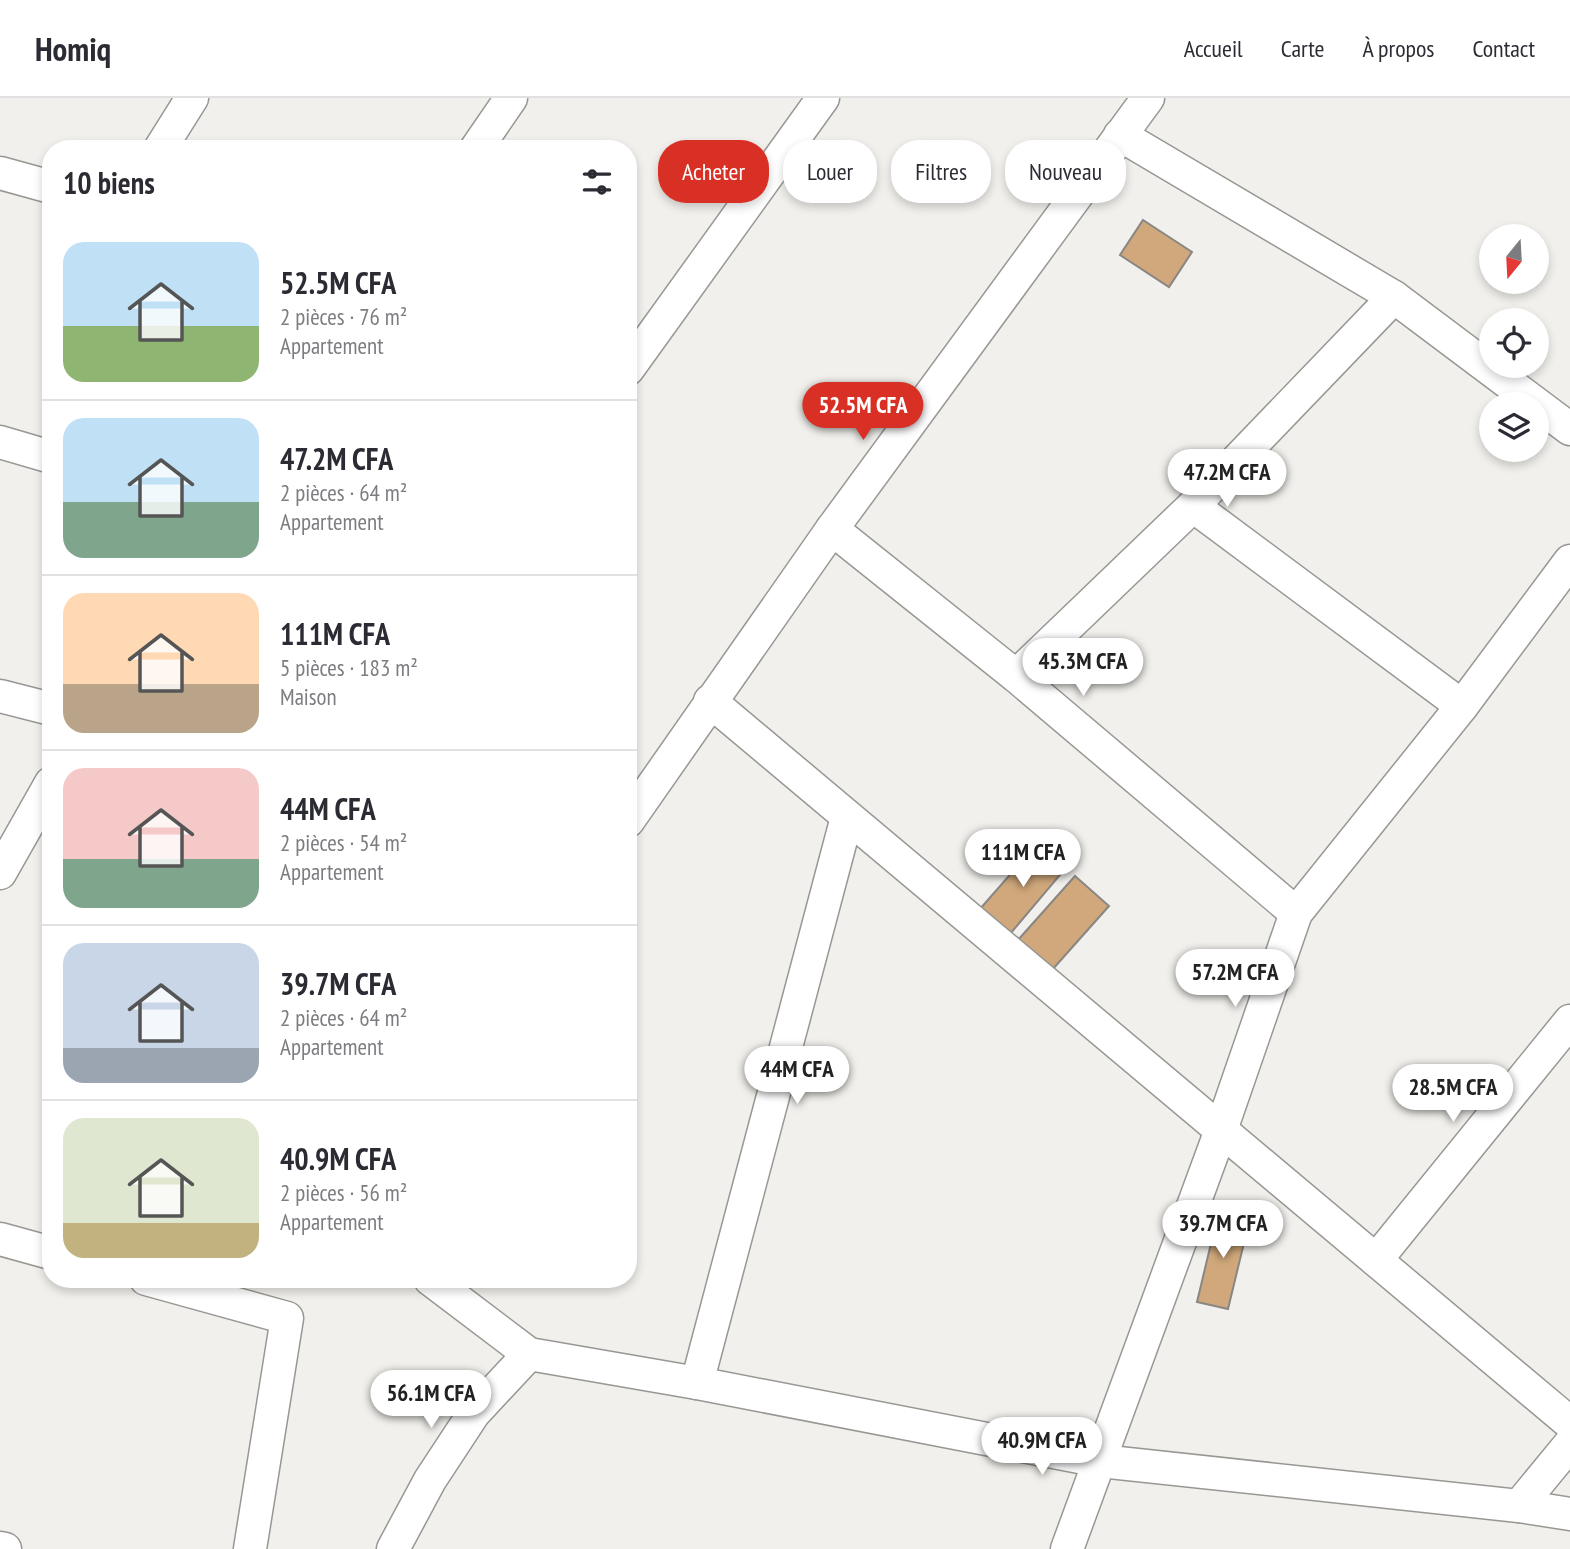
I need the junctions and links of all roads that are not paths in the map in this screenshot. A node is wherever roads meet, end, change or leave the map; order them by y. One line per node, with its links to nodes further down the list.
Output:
1 (192, 98): 6 (street)
2 (511, 98): 7 (street)
3 (823, 98): 11 (street)
4 (1149, 98): 5 (street)
5 (1120, 135): 10 (street); 16 (street)
6 (166, 140)
7 (482, 140)
8 (0, 173): 9 (street)
9 (42, 185)
10 (1394, 297): 12 (street); 15 (street)
11 (637, 356)
12 (1570, 429)
13 (0, 442): 14 (street)
14 (42, 454)
15 (1193, 506): 18 (street); 21 (street)
16 (832, 529): 18 (street); 20 (street)
17 (1570, 561): 21 (street)
18 (1016, 676): 27 (street)
19 (0, 696): 22 (street)
20 (710, 701): 24 (street); 25 (street)
21 (1462, 706): 27 (street)
22 (42, 707)
23 (42, 799): 26 (street)
24 (637, 807)
25 (847, 817): 29 (street); 36 (street)
26 (0, 873)
27 (1296, 913): 29 (street)
28 (1570, 1021): 32 (street)
29 (1221, 1130): 32 (street); 39 (street)
30 (0, 1239): 31 (street)
31 (42, 1251)
32 (1376, 1260): 37 (street)
33 (179, 1288): 42 (street)
34 (442, 1288): 35 (street)
35 (529, 1354): 36 (street); 43 (street)
36 (697, 1383): 39 (street)
37 (1570, 1423)
38 (1570, 1444): 40 (street)
39 (1100, 1461): 40 (street); 44 (street)
40 (1519, 1506): 41 (street)
41 (1570, 1514)
42 (250, 1549)
43 (393, 1549)
44 (1067, 1549)

